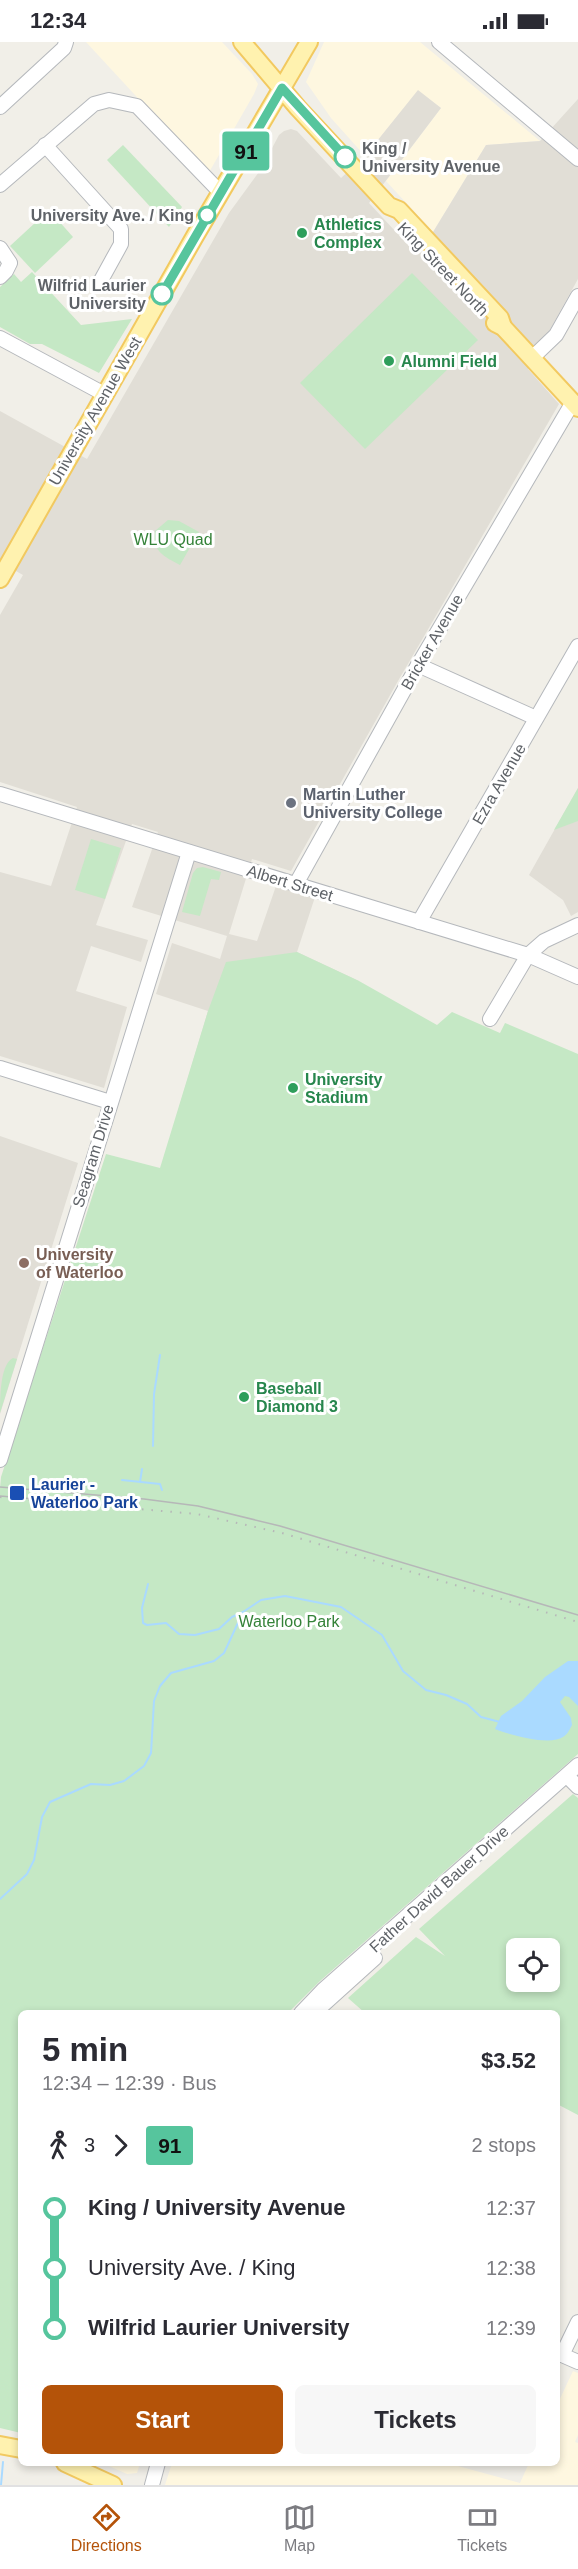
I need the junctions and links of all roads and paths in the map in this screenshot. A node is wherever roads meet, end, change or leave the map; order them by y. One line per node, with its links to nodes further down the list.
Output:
1 (66, 42): 6 (street)
2 (242, 42): 5 (main road, King Street North)
3 (309, 42): 5 (main road, University Avenue West)
4 (439, 42): 8 (street)
5 (282, 88): 10 (main road, University Avenue West); 16 (main road, King Street North)
6 (0, 107)
7 (45, 146): 9 (street); 10 (street); 13 (street)
8 (578, 159)
9 (0, 185)
10 (220, 192): 17 (main road, University Avenue West)
11 (0, 248): 12 (street)
12 (0, 277)
13 (99, 284)
14 (578, 296): 16 (street)
15 (0, 338): 17 (street)
16 (532, 358): 18 (main road, King Street North)
17 (106, 395): 19 (main road, University Avenue West)
18 (575, 405): 21 (street, Bricker Avenue)
19 (0, 579)
20 (578, 646): 22 (street, Ezra Avenue)
21 (418, 665): 22 (street); 25 (street, Bricker Avenue)
22 (536, 718): 26 (street, Ezra Avenue)
23 (0, 794): 24 (street, Albert Street)
24 (189, 852): 25 (street, Albert Street); 32 (street, Seagram Drive)
25 (296, 884): 26 (street, Albert Street)
26 (419, 922): 28 (street, Albert Street)
27 (578, 925): 28 (street)
28 (528, 955): 29 (street, Albert Street); 30 (street)
29 (578, 977)
30 (490, 1019)
31 (0, 1068): 32 (street)
32 (110, 1102): 33 (street, Seagram Drive)
33 (0, 1460)
34 (578, 1765): 35 (street, Father David Bauer Drive)
35 (574, 1781): 36 (street, Father David Bauer Drive); 37 (street, Father David Bauer Drive)
36 (303, 2010)
37 (317, 2010)
38 (578, 2322): 39 (street)
39 (578, 2362)
40 (0, 2445): 41 (main road)
41 (18, 2449)
42 (72, 2466): 44 (main road)
43 (157, 2466): 45 (street)
44 (113, 2485)
45 (152, 2485)

